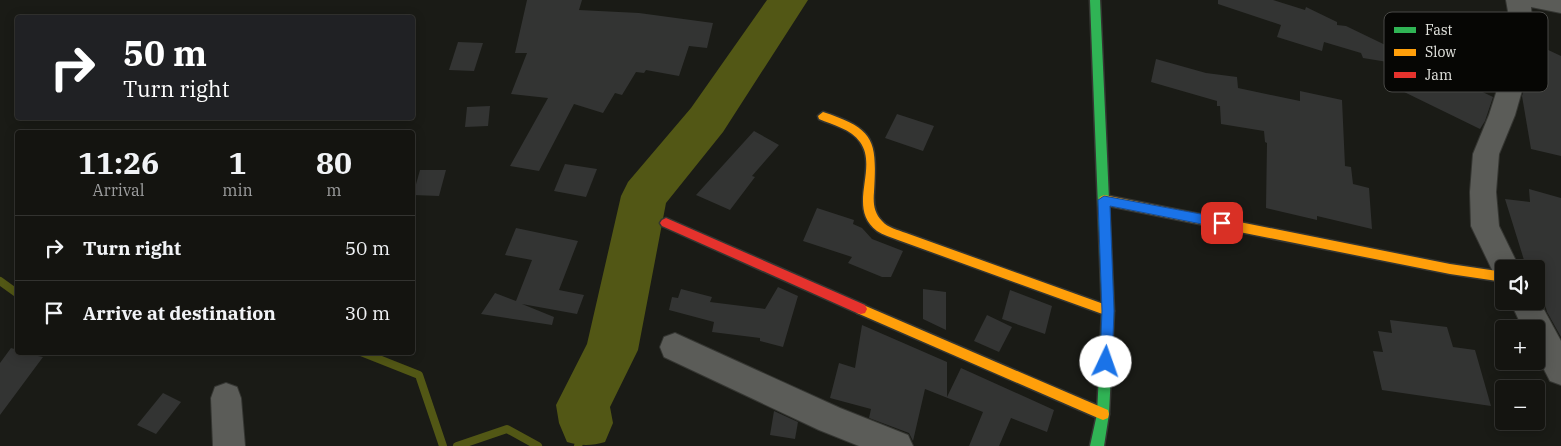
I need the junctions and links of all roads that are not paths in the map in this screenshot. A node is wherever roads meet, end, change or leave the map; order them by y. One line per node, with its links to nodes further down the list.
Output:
1 (1095, 0): 6 (street)
2 (1536, 0): 3 (street)
3 (1561, 5)
4 (1509, 92): 8 (street)
5 (823, 116): 11 (street)
6 (1104, 200): 9 (street); 11 (street)
7 (666, 223): 15 (street)
8 (1502, 260)
9 (1495, 276)
10 (1529, 310): 13 (street)
11 (1108, 311): 15 (street)
12 (675, 347): 17 (street)
13 (1561, 371)
14 (226, 398): 16 (street)
15 (1103, 414): 18 (street)
16 (229, 446)
17 (897, 446)
18 (1097, 446)

